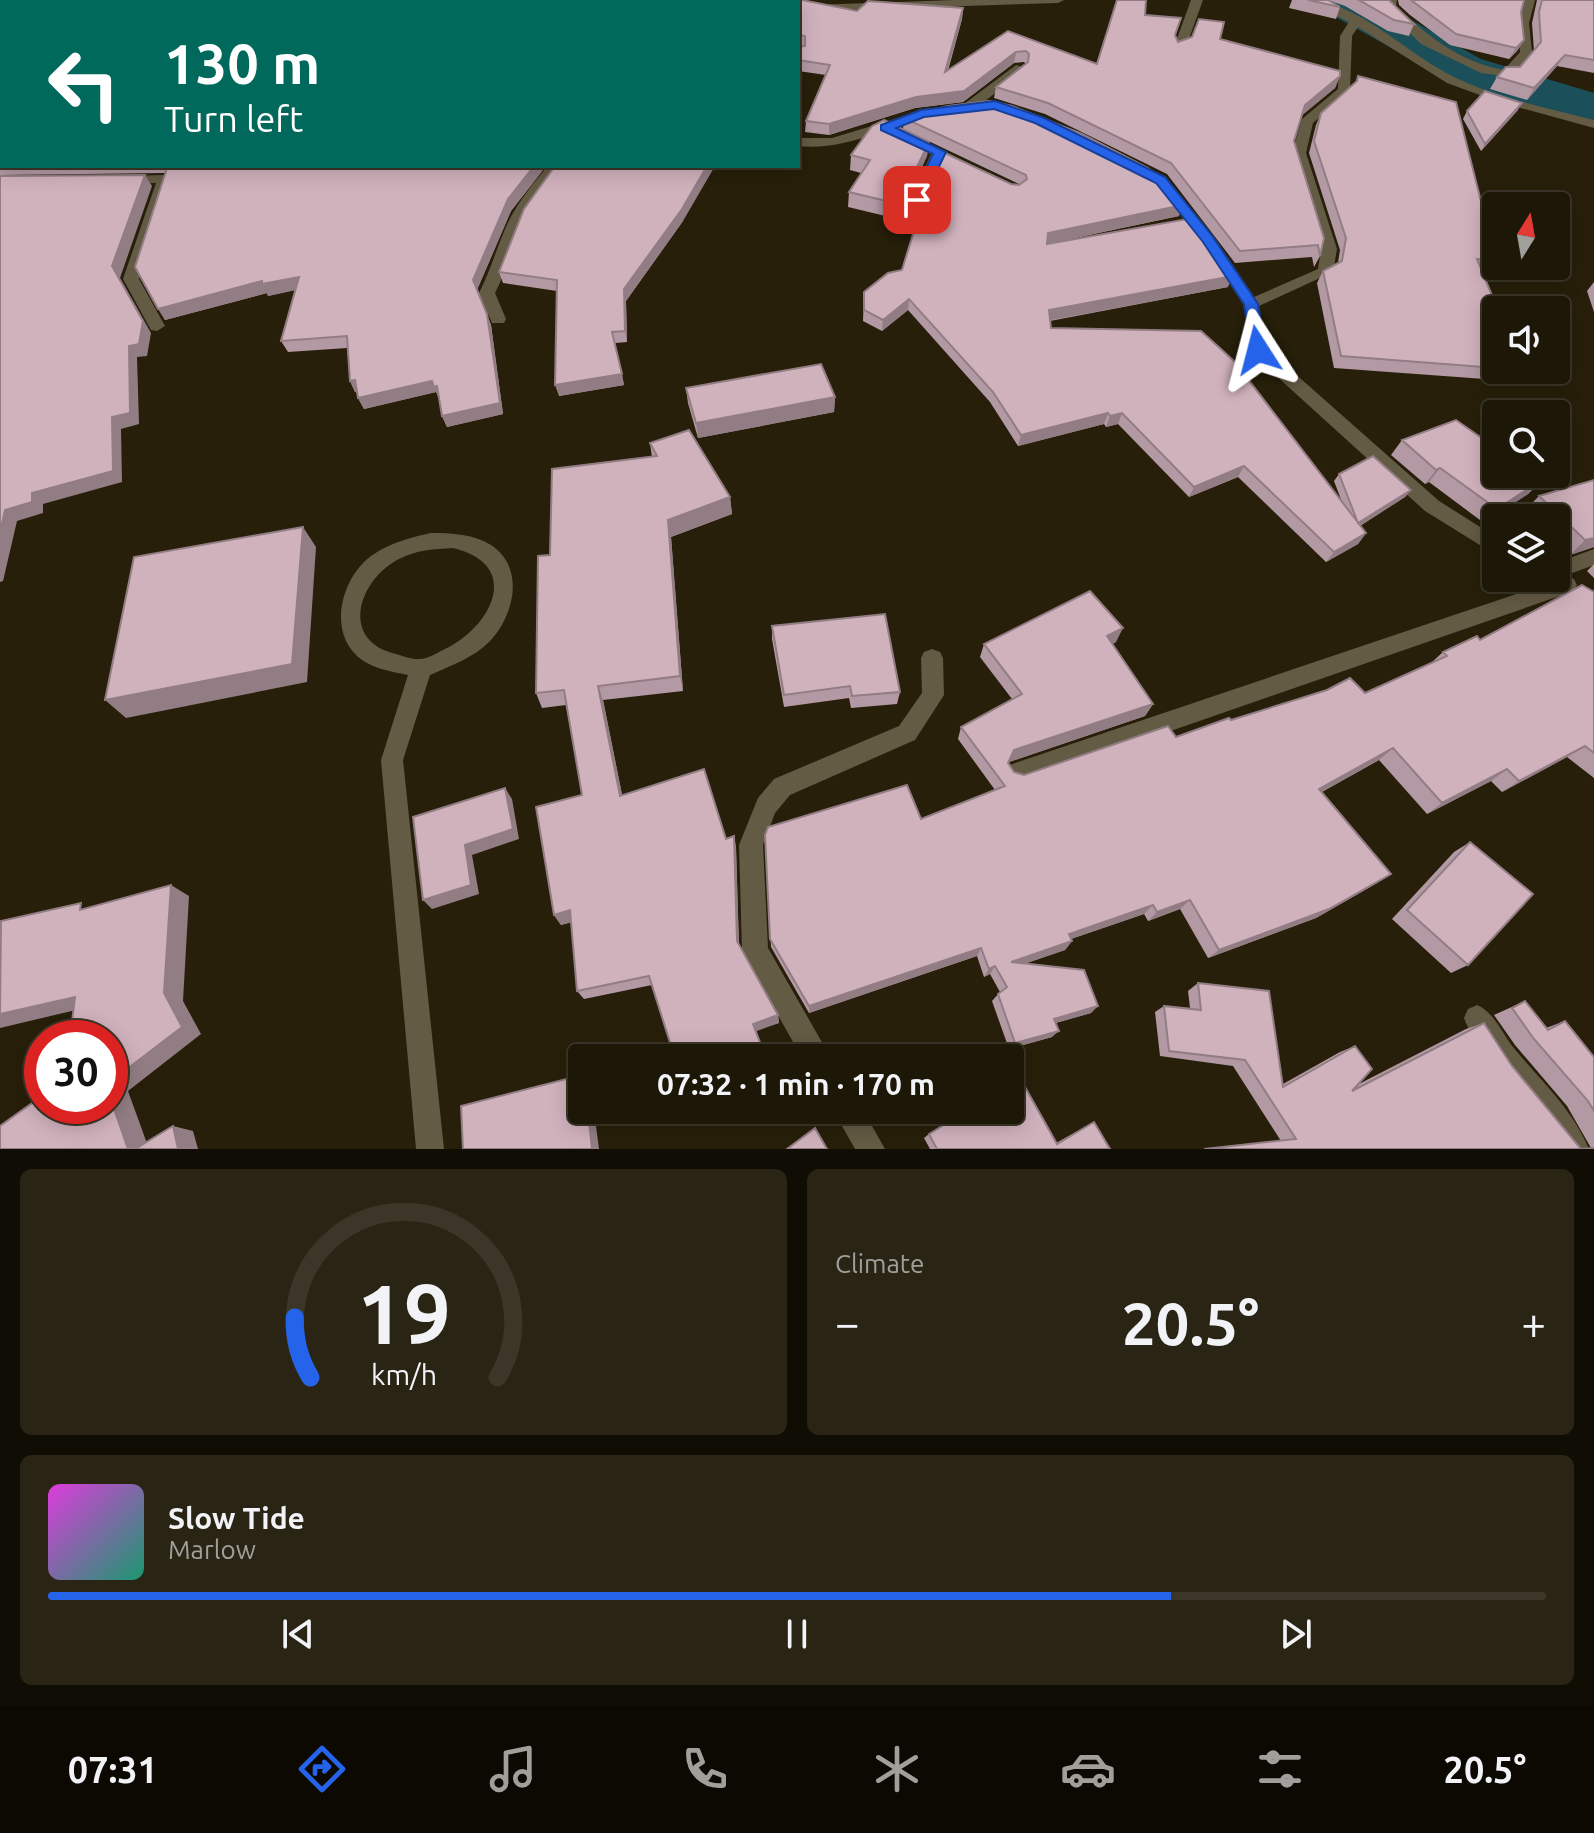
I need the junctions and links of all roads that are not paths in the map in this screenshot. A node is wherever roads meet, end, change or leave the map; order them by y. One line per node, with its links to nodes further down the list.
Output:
1 (1058, 0): 6 (street)
2 (1197, 0): 8 (street)
3 (1311, 0): 7 (street)
4 (1529, 0): 5 (street)
5 (1387, 3)
6 (800, 5)
7 (1357, 19): 12 (street); 21 (street)
8 (1180, 47)
9 (1020, 68): 11 (street)
10 (995, 105): 11 (street)
11 (953, 109): 13 (street)
12 (1594, 124)
13 (885, 128): 14 (street); 15 (street)
14 (800, 142)
15 (939, 152): 17 (street); 20 (street)
16 (554, 168): 22 (street)
17 (977, 171)
18 (1152, 175): 21 (street)
19 (103, 180): 23 (street)
20 (905, 225)
21 (1251, 304): 24 (street)
22 (498, 319)
23 (157, 326)
24 (1482, 538)
25 (1594, 557): 26 (street)
26 (1570, 579)
27 (1540, 592): 30 (street)
28 (932, 658): 32 (street)
29 (421, 669): 29 (street); 34 (street)
30 (1018, 773)
31 (1477, 1018): 36 (street)
32 (809, 1044)
33 (856, 1124): 35 (street)
34 (430, 1149)
35 (871, 1149)
36 (1575, 1149)

